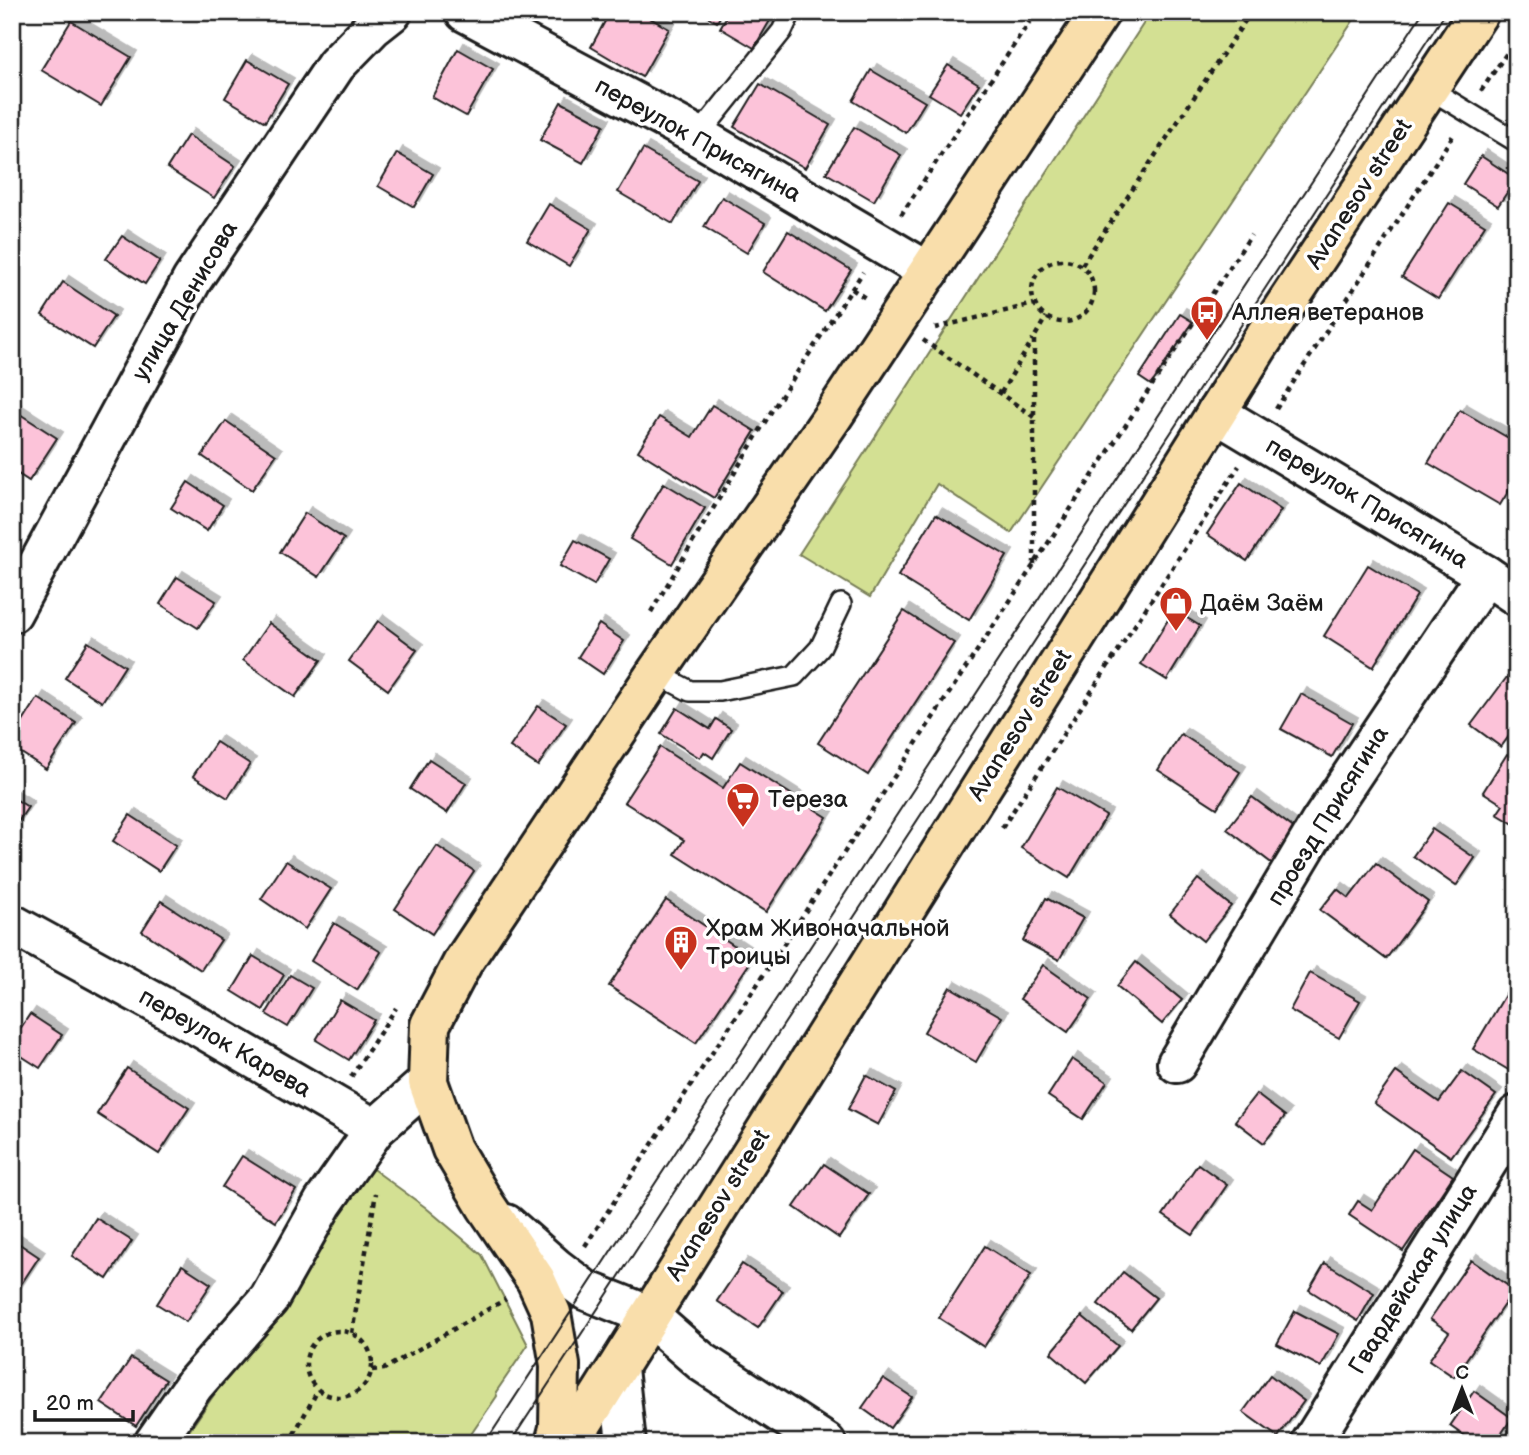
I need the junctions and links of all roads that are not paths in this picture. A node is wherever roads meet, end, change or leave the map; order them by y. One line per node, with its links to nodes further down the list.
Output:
1 (392, 12): 13 (street, улица Денисова)
2 (465, 12): 7 (street, переулок Присягина)
3 (792, 12): 7 (lane)
4 (1100, 12): 9 (highway)
5 (1479, 12): 6 (highway, Avanesov street)
6 (1428, 88): 8 (lane); 10 (highway, Avanesov street)
7 (698, 136): 9 (street, переулок Присягина)
8 (1517, 142)
9 (929, 272): 14 (highway)
10 (1216, 413): 11 (street, переулок Присягина); 21 (highway, Avanesov street)
11 (1501, 585): 16 (street, проезд Присягина)
12 (841, 604): 14 (lane)
13 (12, 613)
14 (656, 673): 17 (highway)
15 (12, 924): 19 (street, переулок Карева)
16 (1177, 1063)
17 (428, 1082): 19 (street); 20 (highway)
18 (1517, 1115): 28 (street, Гвардейская улица)
19 (366, 1141): 23 (street)
20 (486, 1206): 21 (street); 24 (highway)
21 (649, 1314): 22 (highway, Avanesov street); 27 (street)
22 (618, 1368): 25 (highway, Avanesov street); 26 (street)
23 (154, 1443)
24 (555, 1443)
25 (570, 1443)
26 (626, 1443)
27 (826, 1443)
28 (1311, 1443)

